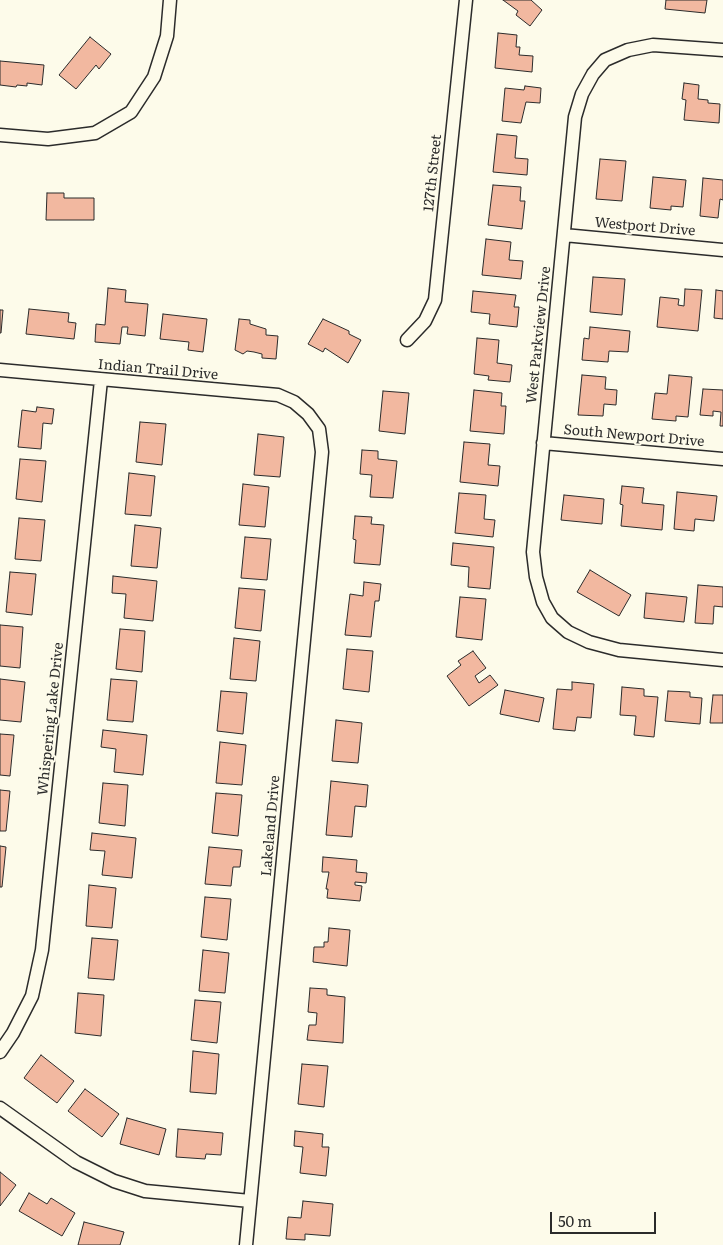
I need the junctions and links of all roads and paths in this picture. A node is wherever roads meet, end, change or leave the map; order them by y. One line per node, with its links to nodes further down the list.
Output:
1 (170, 0): 4 (street)
2 (466, 0): 7 (street, 127th Street)
3 (723, 50): 5 (street, West Parkview Drive)
4 (0, 136)
5 (564, 235): 6 (street, Westport Drive); 11 (street, West Parkview Drive)
6 (723, 250)
7 (406, 340)
8 (0, 370): 9 (street, Indian Trail Drive)
9 (101, 380): 10 (street, Indian Trail Drive); 14 (street, Whispering Lake Drive)
10 (308, 414): 16 (street, Lakeland Drive)
11 (543, 443): 12 (street, South Newport Drive); 13 (street, West Parkview Drive)
12 (723, 459)
13 (723, 660)
14 (0, 1052)
15 (0, 1108): 16 (street)
16 (250, 1201): 17 (street, Lakeland Drive)
17 (246, 1245)

